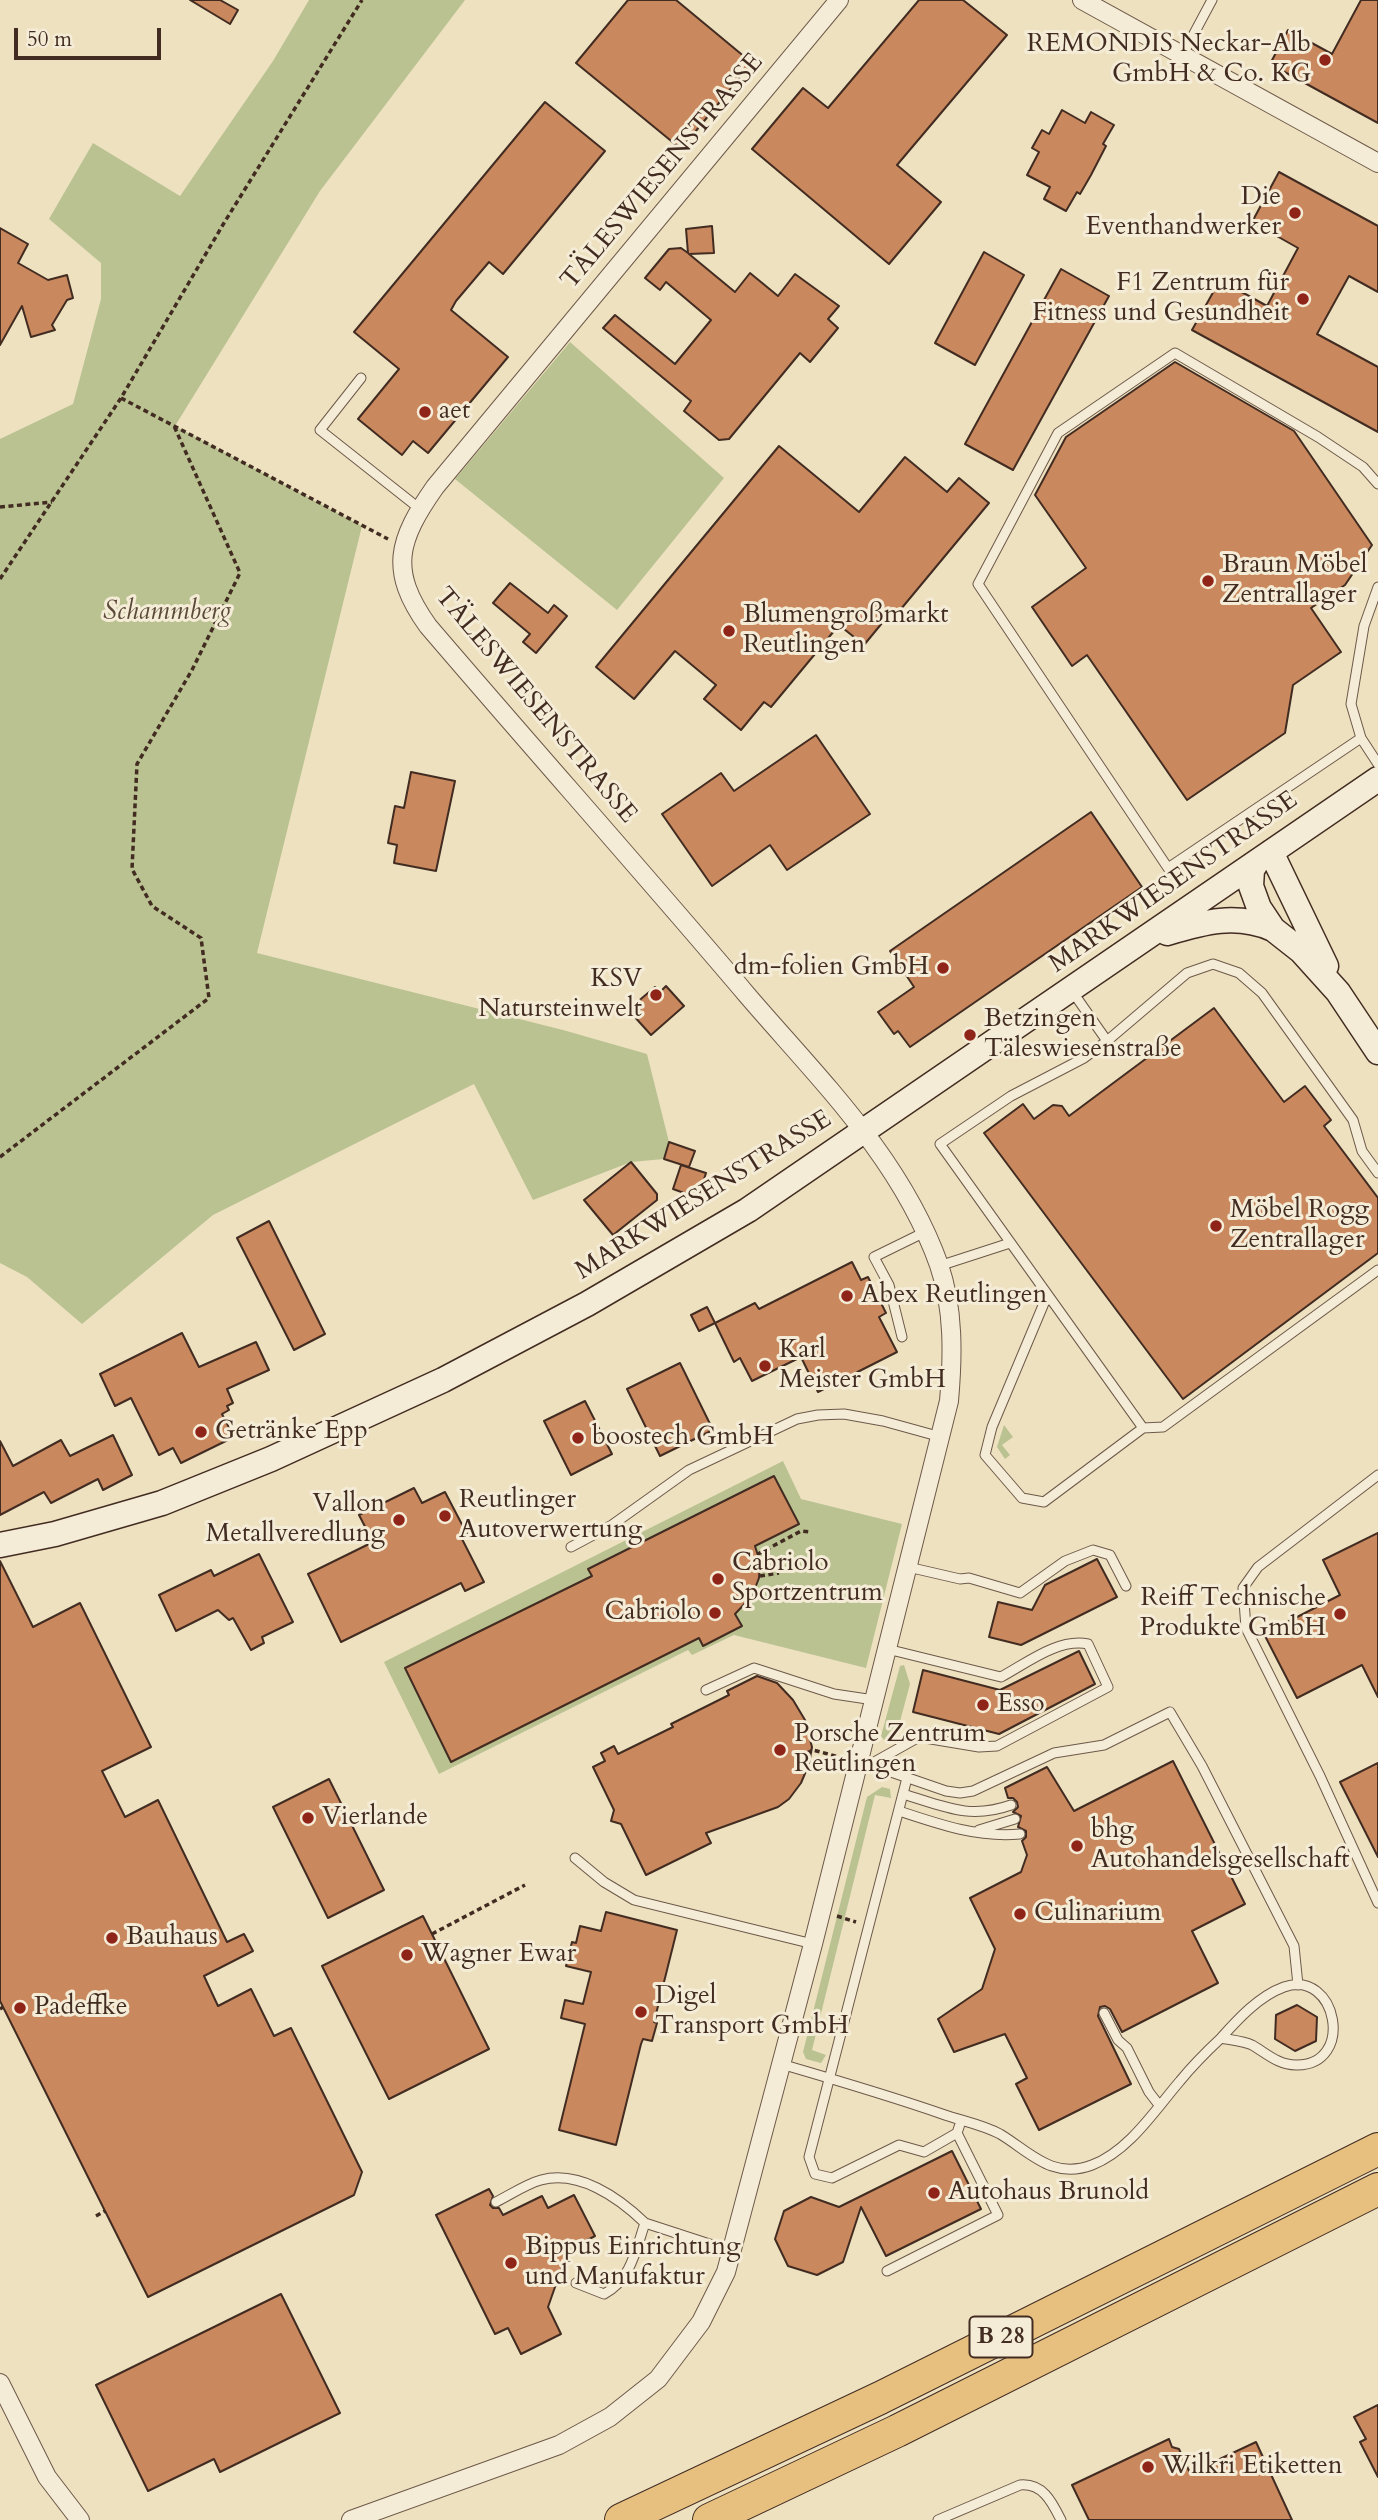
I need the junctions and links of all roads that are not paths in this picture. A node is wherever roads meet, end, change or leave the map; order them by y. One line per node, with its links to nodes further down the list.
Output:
1 (839, 0): 8 (street, TÄLESWIESENSTRASSE)
2 (1082, 0): 4 (street)
3 (1212, 0): 4 (lane)
4 (1182, 56): 5 (street)
5 (1378, 163)
6 (362, 378): 8 (lane)
7 (1378, 484): 10 (lane)
8 (420, 509): 20 (street, TÄLESWIESENSTRASSE)
9 (1378, 587): 10 (lane)
10 (1361, 738): 11 (lane)
11 (1378, 764)
12 (1378, 779): 13 (street, MARKWIESENSTRASSE)
13 (1264, 857): 14 (street); 15 (street, MARKWIESENSTRASSE); 17 (street)
14 (1273, 929): 15 (street); 17 (street)
15 (1152, 934): 16 (street, MARKWIESENSTRASSE)
16 (1071, 990): 18 (lane); 20 (street, MARKWIESENSTRASSE)
17 (1339, 992): 19 (street)
18 (1107, 1041): 21 (lane); 23 (lane)
19 (1378, 1052)
20 (864, 1132): 22 (street, TÄLESWIESENSTRASSE); 31 (street, MARKWIESENSTRASSE)
21 (1378, 1173)
22 (925, 1232): 24 (street, TÄLESWIESENSTRASSE); 27 (lane)
23 (1010, 1243): 24 (lane); 26 (lane)
24 (939, 1266): 29 (street, TÄLESWIESENSTRASSE)
25 (1378, 1270): 28 (lane)
26 (1047, 1296): 28 (lane); 28 (lane)
27 (902, 1337)
28 (1143, 1428)
29 (941, 1437): 32 (lane); 33 (street, TÄLESWIESENSTRASSE)
30 (1378, 1475): 47 (lane)
31 (0, 1545)
32 (571, 1547)
33 (908, 1567): 34 (lane); 35 (street, TÄLESWIESENSTRASSE)
34 (1126, 1586)
35 (887, 1649): 37 (street, TÄLESWIESENSTRASSE); 38 (lane)
36 (706, 1689): 37 (lane)
37 (874, 1700): 38 (street, TÄLESWIESENSTRASSE)
38 (864, 1763): 39 (lane); 48 (street, TÄLESWIESENSTRASSE)
39 (907, 1778): 40 (lane); 49 (lane)
40 (903, 1794): 41 (lane); 42 (lane)
41 (1011, 1805)
42 (899, 1811): 44 (lane); 53 (lane)
43 (1015, 1819): 44 (lane)
44 (977, 1831): 45 (lane)
45 (1020, 1834)
46 (575, 1858): 48 (lane)
47 (1378, 1903)
48 (813, 1944): 52 (street, TÄLESWIESENSTRASSE)
49 (1298, 1985): 51 (lane); 51 (lane)
50 (1104, 2013): 54 (lane)
51 (1221, 2038): 54 (lane)
52 (781, 2064): 53 (lane); 61 (street, TÄLESWIESENSTRASSE)
53 (829, 2078): 55 (lane); 56 (lane)
54 (1159, 2105): 55 (lane)
55 (961, 2120): 56 (lane)
56 (957, 2133): 62 (lane)
57 (1378, 2148): 67 (highway, B 28)
58 (1378, 2189): 68 (highway, B 28)
59 (496, 2202): 60 (lane)
60 (645, 2222): 61 (lane); 63 (lane)
61 (732, 2251): 66 (street, TÄLESWIESENSTRASSE)
62 (887, 2272)
63 (576, 2283)
64 (0, 2383): 65 (street)
65 (80, 2520)
66 (351, 2520)
67 (621, 2520)
68 (709, 2520)
69 (938, 2520): 70 (lane)
70 (1061, 2520)

